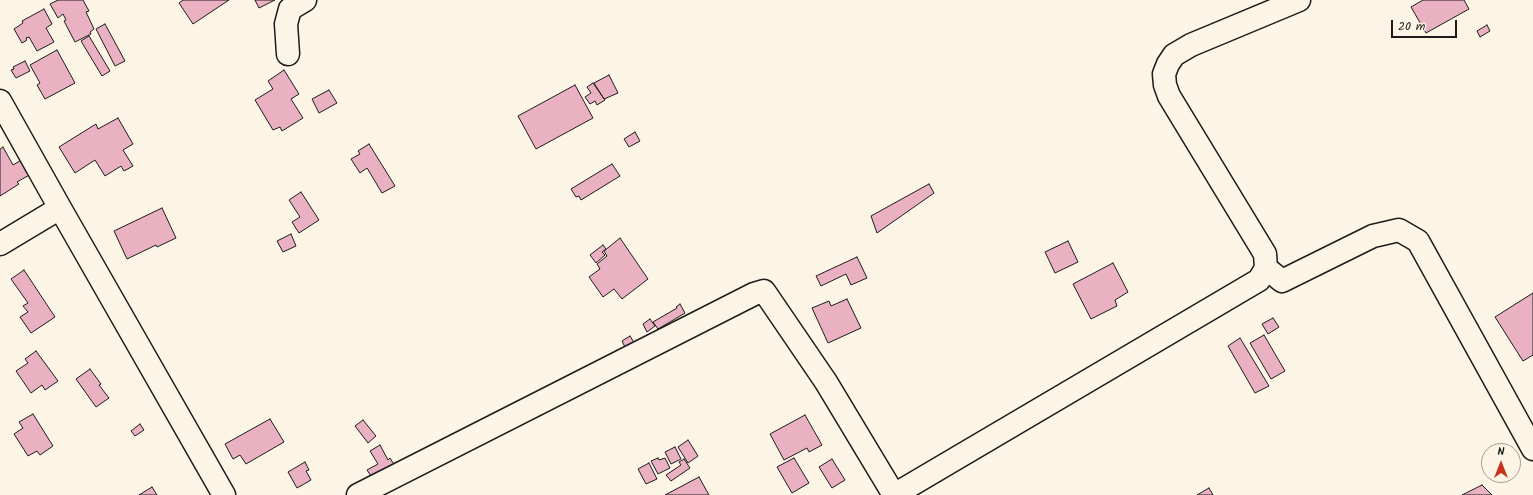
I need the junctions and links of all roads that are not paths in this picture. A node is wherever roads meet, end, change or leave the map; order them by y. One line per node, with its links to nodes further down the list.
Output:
1 (305, 0): 3 (street)
2 (1292, 2): 7 (street)
3 (288, 54)
4 (0, 101): 5 (street)
5 (60, 208): 6 (street); 9 (street)
6 (0, 244)
7 (1266, 268): 8 (street); 11 (street)
8 (1533, 449)
9 (224, 495)
10 (358, 495): 11 (street)
11 (894, 495)

